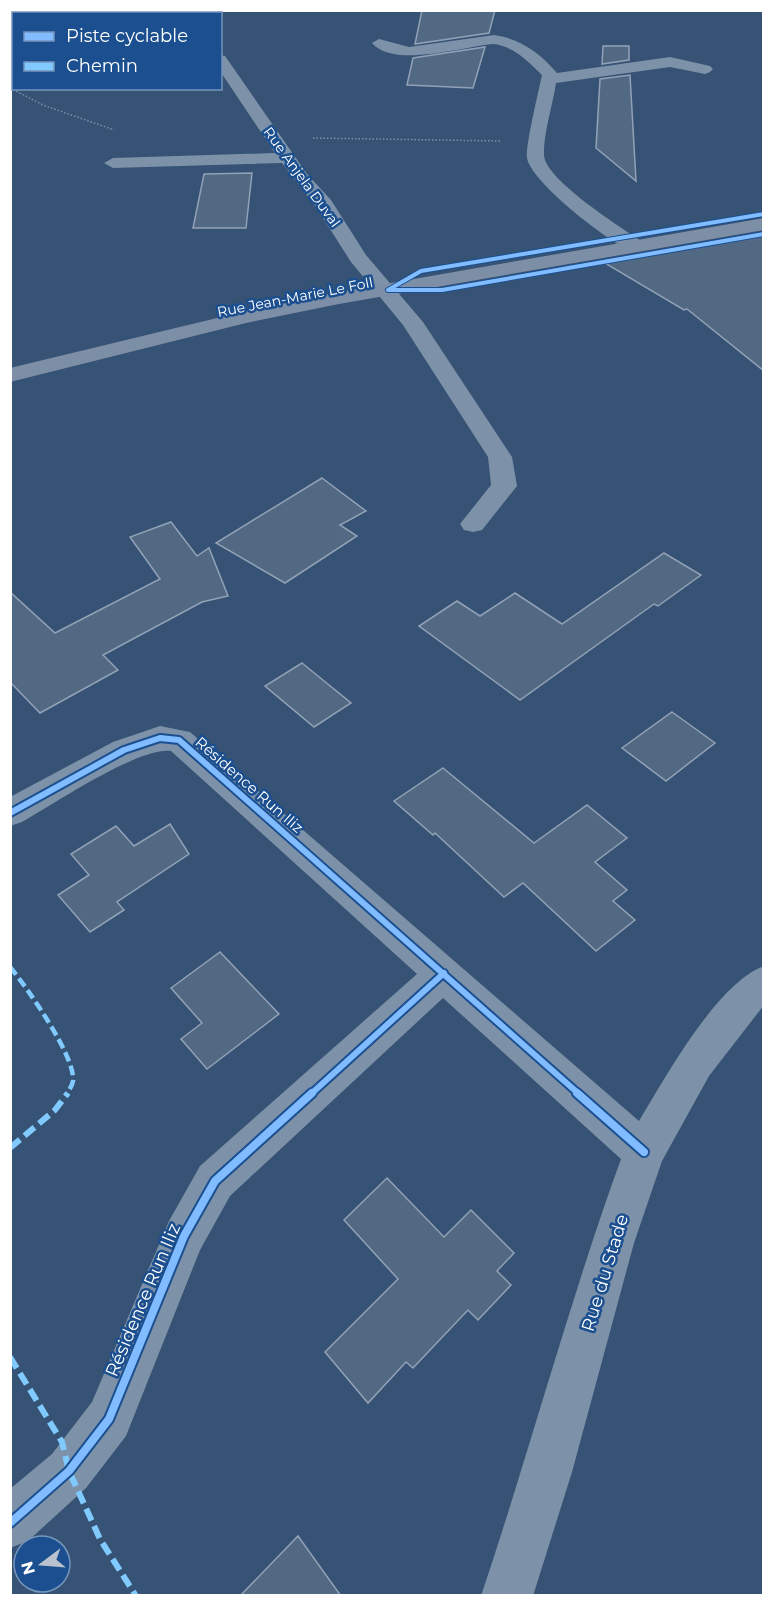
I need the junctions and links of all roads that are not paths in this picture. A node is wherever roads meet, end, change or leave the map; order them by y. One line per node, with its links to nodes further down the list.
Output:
1 (379, 42): 4 (street)
2 (222, 62): 5 (street, Rue Anjela Duval)
3 (705, 69): 4 (street)
4 (549, 79): 8 (street)
5 (287, 158): 6 (street); 9 (street, Rue Anjela Duval)
6 (113, 163)
7 (764, 224): 8 (main road, Rue Jean-Marie Le Foll)
8 (636, 246): 9 (main road, Rue Jean-Marie Le Foll)
9 (388, 290): 10 (main road, Rue Jean-Marie Le Foll); 11 (street, Rue Anjela Duval)
10 (10, 375)
11 (473, 524)
12 (10, 813): 13 (street, Résidence Run Iliz)
13 (444, 973): 15 (street, Résidence Run Iliz); 16 (street, Résidence Run Iliz)
14 (764, 982): 15 (street, Rue du Stade)
15 (644, 1152): 17 (street, Rue du Stade)
16 (10, 1523)
17 (507, 1596)

